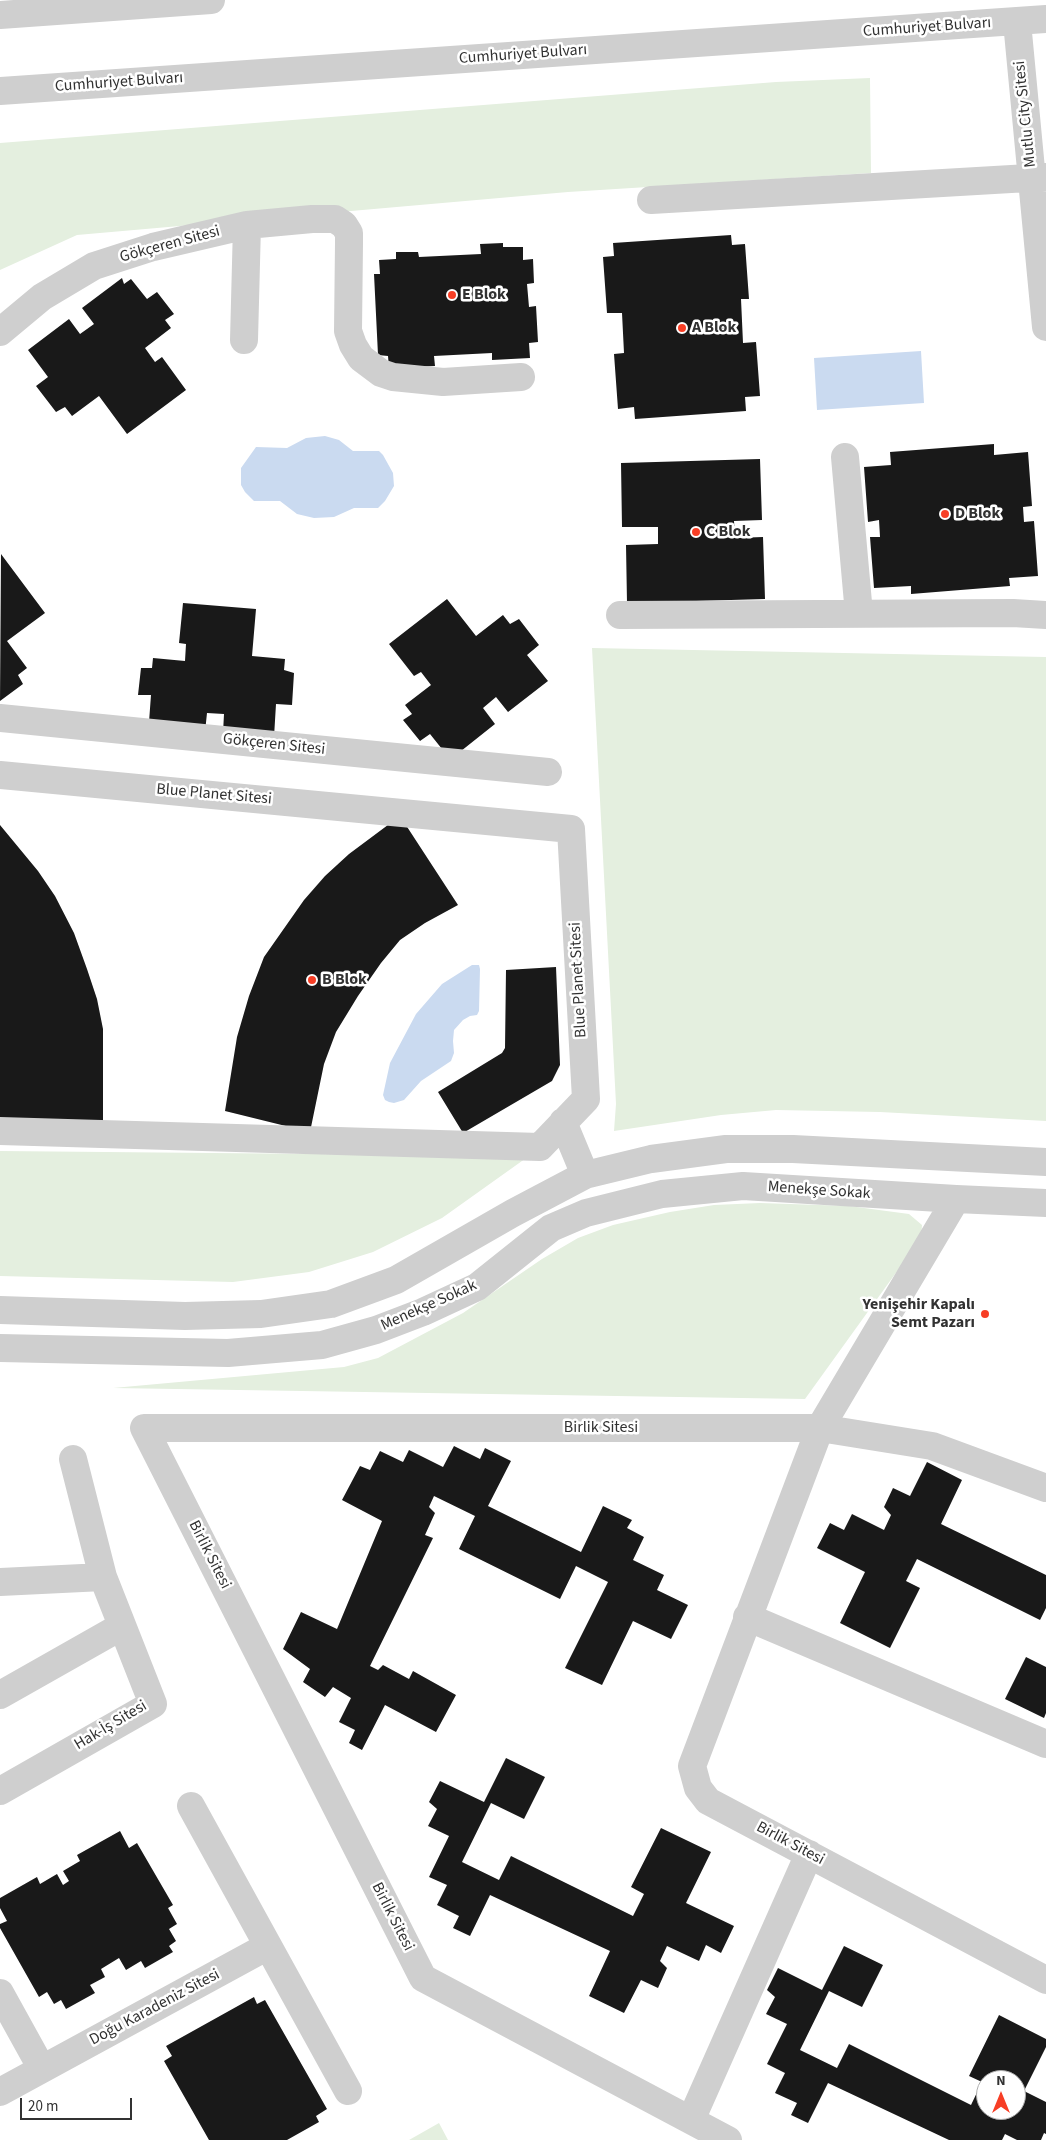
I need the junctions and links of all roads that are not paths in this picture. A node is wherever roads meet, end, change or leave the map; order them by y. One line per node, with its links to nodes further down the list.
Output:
1 (211, 0): 2 (street)
2 (0, 15)
3 (1046, 20): 4 (street, Cumhuriyet Bulvarı)
4 (1017, 22): 5 (street, Cumhuriyet Bulvarı); 6 (street, Mutlu City Sitesi)
5 (0, 91)
6 (1039, 177): 7 (street); 9 (street, Mutlu City Sitesi)
7 (650, 200)
8 (247, 225): 10 (street, Gökçeren Sitesi); 11 (street); 12 (street, Gökçeren Sitesi)
9 (1046, 326)
10 (0, 332)
11 (244, 340)
12 (521, 376)
13 (845, 457): 14 (street)
14 (859, 614): 15 (street); 16 (street)
15 (620, 615)
16 (1046, 615)
17 (0, 718): 18 (street, Gökçeren Sitesi)
18 (548, 772)
19 (0, 775): 20 (street, Blue Planet Sitesi)
20 (564, 1122): 21 (street, Blue Planet Sitesi); 24 (street)
21 (0, 1131)
22 (971, 1159): 23 (street); 24 (street); 25 (street)
23 (1046, 1162)
24 (585, 1175): 27 (street)
25 (963, 1200): 26 (street, Menekşe Sokak); 28 (street, Menekşe Sokak); 29 (street, Birlik Sitesi)
26 (1046, 1203)
27 (0, 1310)
28 (0, 1348)
29 (820, 1428): 31 (street, Birlik Sitesi); 34 (street, Birlik Sitesi); 47 (street, Birlik Sitesi)
30 (73, 1459): 32 (street, Hak-İş Sitesi)
31 (1046, 1488)
32 (103, 1577): 33 (street); 35 (street, Hak-İş Sitesi)
33 (0, 1582)
34 (747, 1618): 37 (street); 40 (street, Birlik Sitesi)
35 (122, 1626): 36 (street); 38 (street, Hak-İş Sitesi)
36 (0, 1695)
37 (1046, 1744)
38 (0, 1791)
39 (191, 1806): 41 (street)
40 (809, 1854): 42 (street, Birlik Sitesi); 47 (street)
41 (268, 1946): 44 (street, Doğu Karadeniz Sitesi); 45 (street)
42 (1046, 1980)
43 (0, 1993): 44 (street)
44 (42, 2069): 46 (street, Doğu Karadeniz Sitesi)
45 (348, 2091)
46 (0, 2092)
47 (690, 2120): 48 (street, Birlik Sitesi)
48 (728, 2140)

